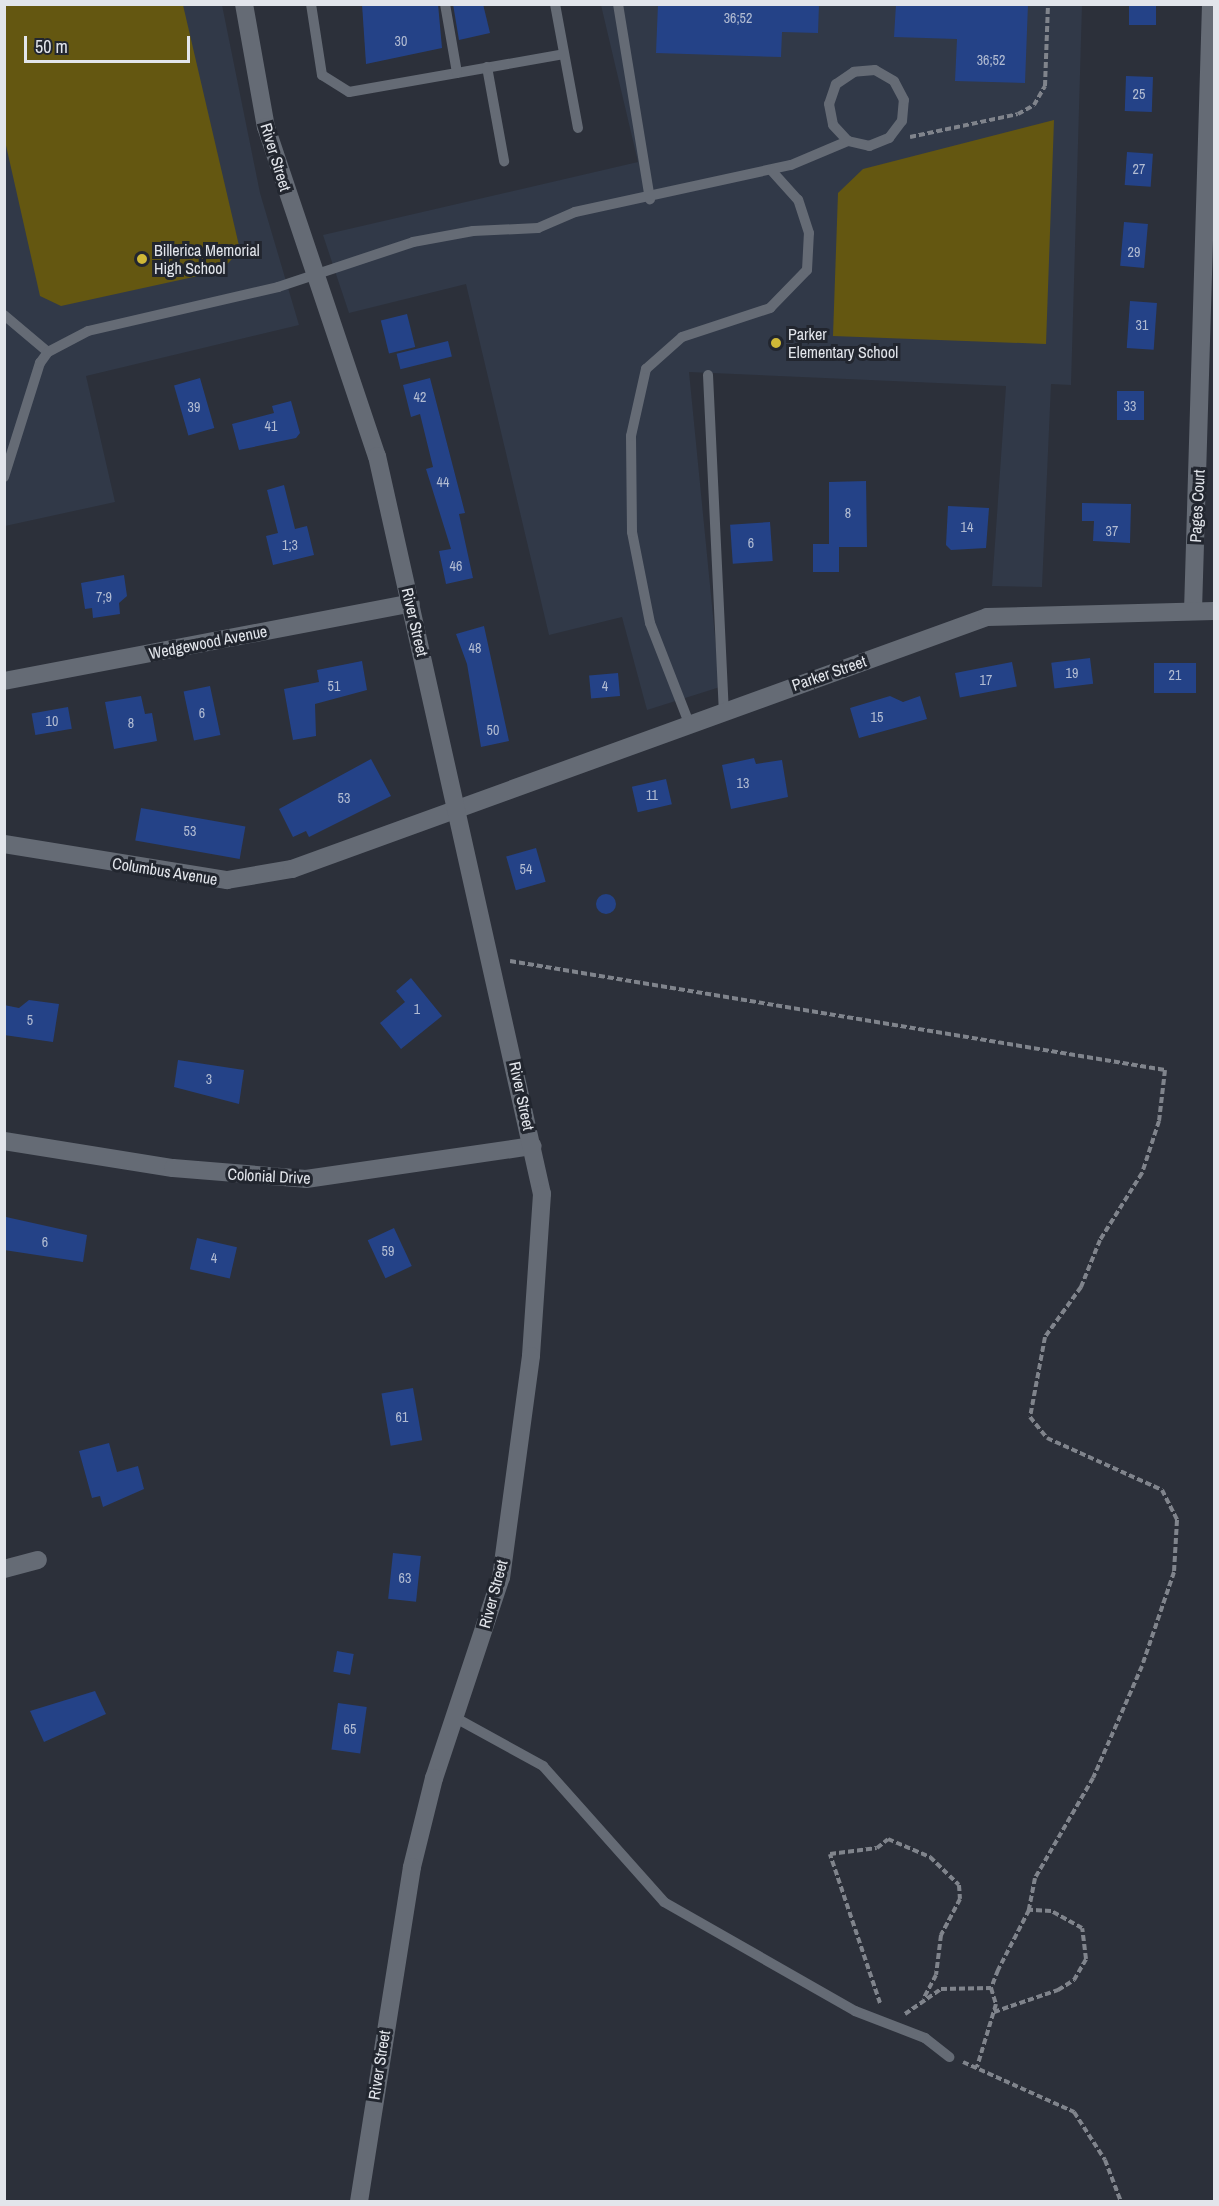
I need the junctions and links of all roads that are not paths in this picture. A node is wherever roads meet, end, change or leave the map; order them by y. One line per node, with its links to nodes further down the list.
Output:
1 (244, 4): 15 (street, River Street)
2 (311, 4): 9 (lane)
3 (445, 4): 9 (lane)
4 (555, 4): 7 (lane)
5 (618, 4): 14 (lane)
6 (1211, 4): 21 (street, Pages Court)
7 (564, 54): 8 (lane); 10 (lane)
8 (487, 68): 9 (lane); 12 (lane)
9 (457, 73)
10 (578, 128)
11 (848, 141): 11 (lane); 13 (lane)
12 (504, 161)
13 (771, 170): 14 (lane); 25 (lane)
14 (650, 199): 15 (lane)
15 (314, 272): 17 (lane); 20 (street, River Street)
16 (4, 315): 17 (lane)
17 (48, 352): 19 (lane)
18 (708, 375): 24 (lane)
19 (4, 477)
20 (411, 603): 23 (street, Wedgewood Avenue); 26 (street, River Street)
21 (1193, 611): 22 (street, Parker Street); 24 (street, Parker Street)
22 (1215, 611)
23 (4, 681)
24 (724, 710): 25 (street, Parker Street)
25 (689, 723): 26 (street, Parker Street)
26 (457, 806): 27 (street, Columbus Avenue); 29 (street, River Street)
27 (4, 844)
28 (4, 1141): 29 (street, Colonial Drive)
29 (533, 1146): 32 (street, River Street)
30 (38, 1560): 31 (street)
31 (4, 1569)
32 (454, 1717): 33 (lane); 34 (street, River Street)
33 (949, 2057)
34 (358, 2202)

